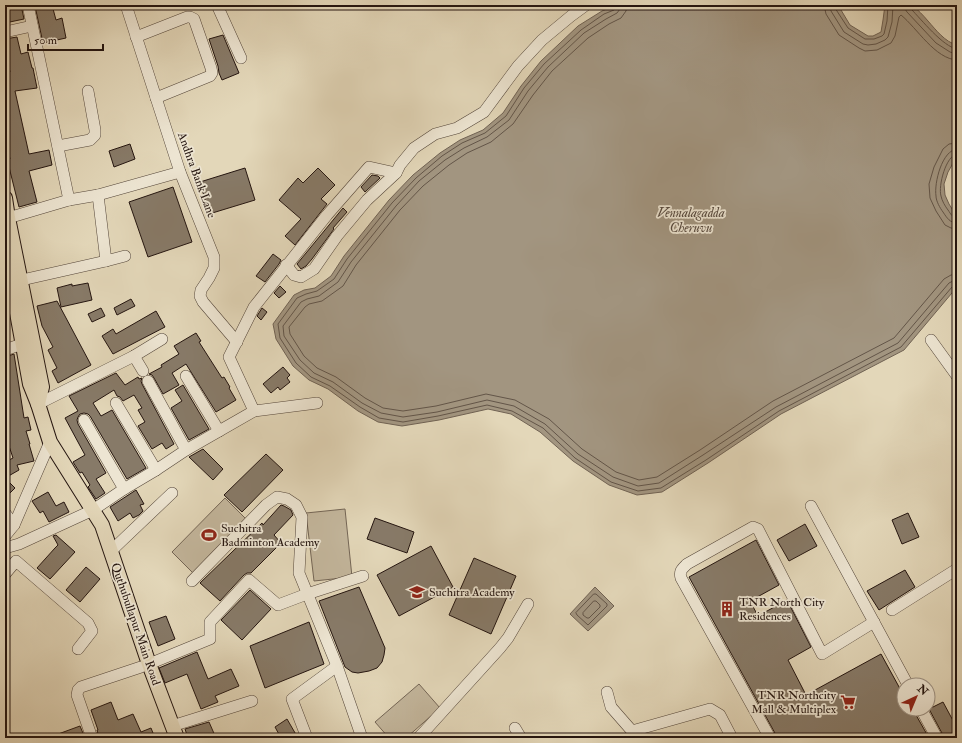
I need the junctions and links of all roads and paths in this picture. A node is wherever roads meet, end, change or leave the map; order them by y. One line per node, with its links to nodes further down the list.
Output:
1 (28, 5): 5 (street)
2 (126, 5): 7 (street, Andhra Bank Lane)
3 (217, 5): 8 (street)
4 (586, 5): 13 (street)
5 (32, 26): 6 (street); 11 (street)
6 (5, 32)
7 (136, 38): 10 (street, Andhra Bank Lane); 10 (street)
8 (241, 58)
9 (88, 91): 11 (street)
10 (156, 98): 12 (street, Andhra Bank Lane)
11 (58, 146): 16 (street)
12 (180, 172): 14 (street); 25 (street, Andhra Bank Lane)
13 (396, 174): 21 (street); 21 (street)
14 (98, 195): 16 (street); 20 (street)
15 (5, 198): 17 (main road, Quthubullapur Main Road)
16 (69, 200): 17 (street)
17 (8, 218): 22 (main road, Quthubullapur Main Road)
18 (5, 247): 22 (main road, Quthubullapur Main Road)
19 (125, 256): 20 (street)
20 (106, 261): 22 (street)
21 (286, 265): 25 (street)
22 (12, 282): 26 (main road, Quthubullapur Main Road); 35 (main road, Quthubullapur Main Road)
23 (162, 339): 28 (street)
24 (931, 340): 31 (street)
25 (237, 342): 36 (street)
26 (22, 344): 27 (street); 35 (main road, Quthubullapur Main Road)
27 (5, 350)
28 (134, 356): 29 (street); 35 (street)
29 (143, 371)
30 (186, 376): 38 (street)
31 (957, 376)
32 (148, 381): 40 (street)
33 (116, 403): 41 (street)
34 (317, 403): 36 (street)
35 (38, 404): 39 (main road, Quthubullapur Main Road)
36 (254, 411): 38 (street)
37 (84, 420): 42 (street)
38 (219, 431): 40 (street)
39 (50, 442): 45 (main road, Quthubullapur Main Road); 47 (street)
40 (186, 450): 41 (street)
41 (156, 470): 42 (street)
42 (124, 489): 45 (street)
43 (172, 493): 50 (street)
44 (811, 506): 58 (street)
45 (93, 510): 49 (street); 50 (main road, Quthubullapur Main Road); 60 (main road, Quthubullapur Main Road)
46 (5, 513): 47 (street)
47 (14, 525): 48 (street)
48 (5, 536)
49 (5, 548)
50 (111, 551): 60 (main road, Quthubullapur Main Road)
51 (957, 569): 57 (street)
52 (5, 574): 59 (street)
53 (362, 576): 55 (street)
54 (192, 581): 55 (street)
55 (307, 594): 60 (street); 61 (street)
56 (528, 604): 71 (street)
57 (892, 610)
58 (874, 622): 62 (street); 74 (street)
59 (78, 649)
60 (145, 665): 67 (main road, Quthubullapur Main Road); 68 (street)
61 (337, 666): 69 (street); 70 (street)
62 (904, 677)
63 (607, 692): 73 (street)
64 (252, 701): 67 (street)
65 (925, 717): 75 (street)
66 (516, 728): 72 (street)
67 (172, 734)
68 (92, 738)
69 (307, 738)
70 (362, 738)
71 (418, 738)
72 (521, 738)
73 (732, 738)
74 (770, 738)
75 (937, 738)

